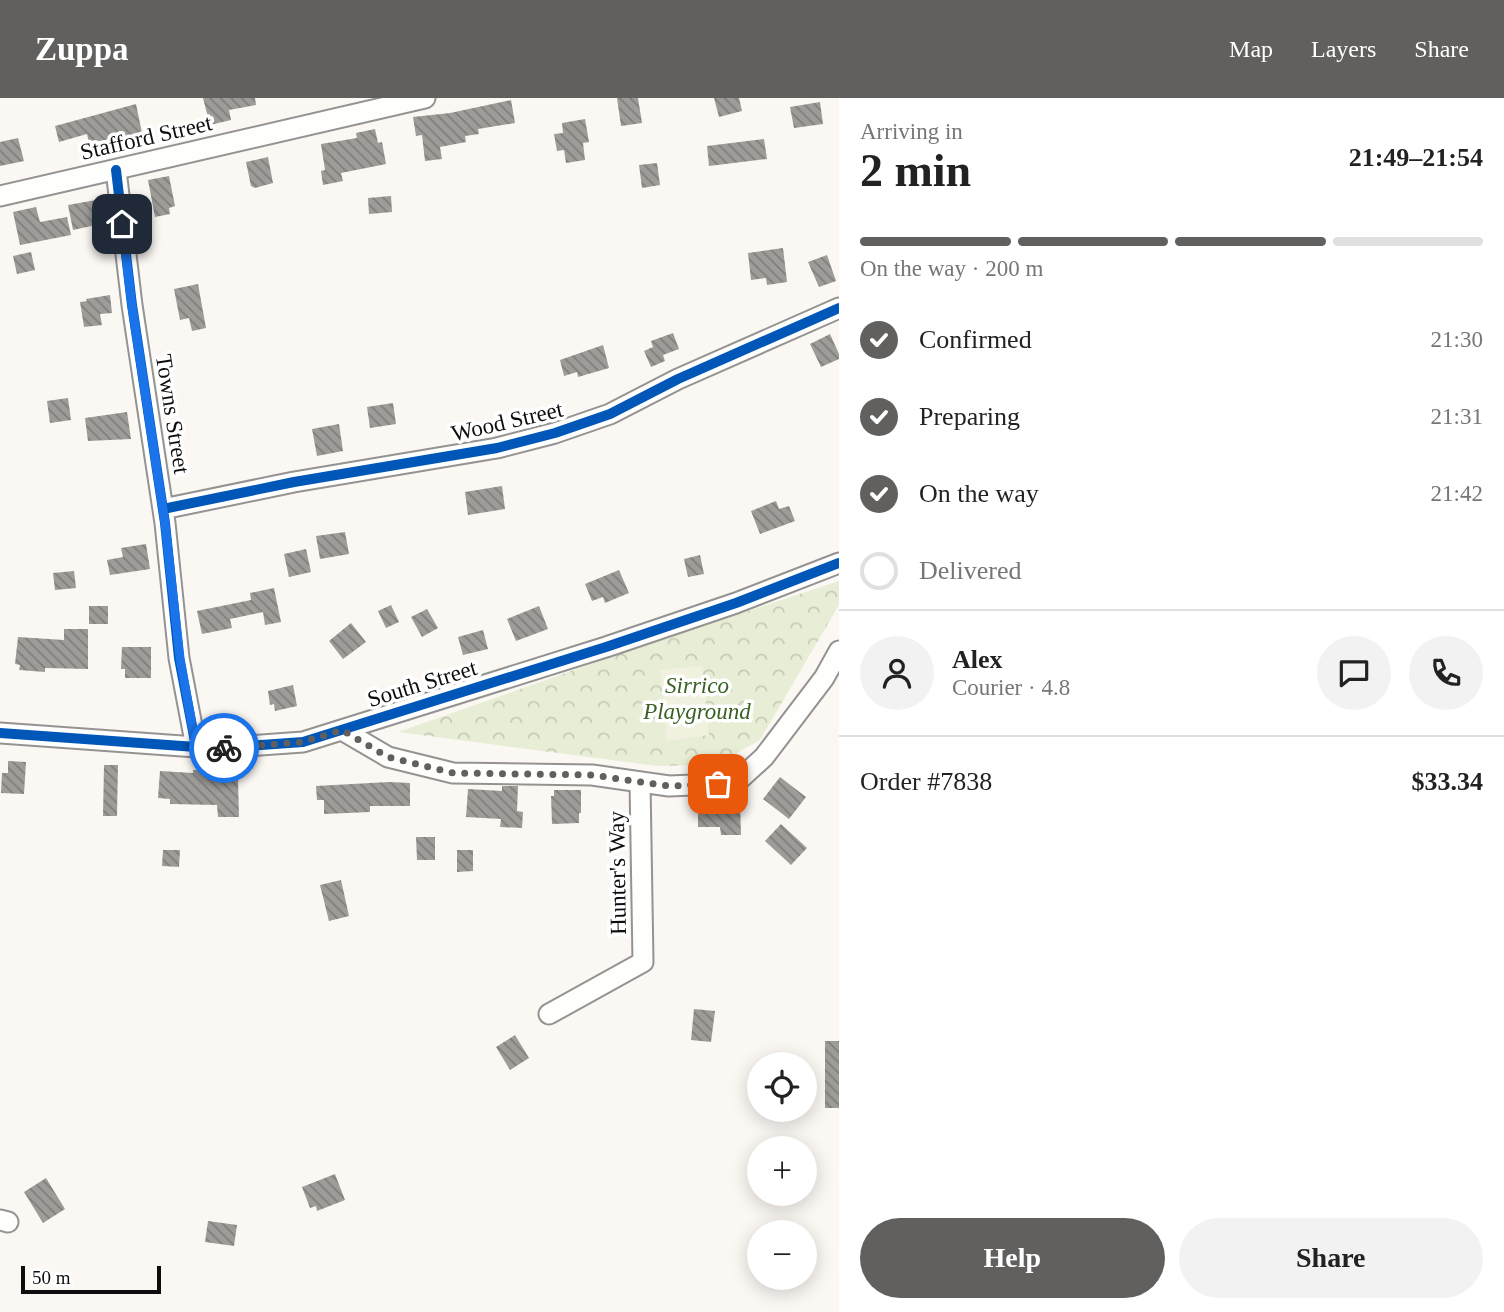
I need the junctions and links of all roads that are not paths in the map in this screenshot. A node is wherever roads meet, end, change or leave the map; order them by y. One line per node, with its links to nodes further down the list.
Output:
1 (425, 98): 2 (street, Stafford Street)
2 (116, 170): 3 (street, Stafford Street); 5 (street, Towns Street)
3 (0, 196)
4 (839, 308): 5 (street, Wood Street)
5 (163, 509): 11 (street, Towns Street)
6 (839, 563): 9 (street, South Street)
7 (839, 651): 8 (street, South Street)
8 (834, 672): 12 (street, South Street)
9 (342, 730): 11 (street, South Street); 12 (street, South Street)
10 (0, 733): 11 (street, South Street)
11 (196, 747)
12 (639, 782): 13 (street, Hunter's Way)
13 (549, 1014)

